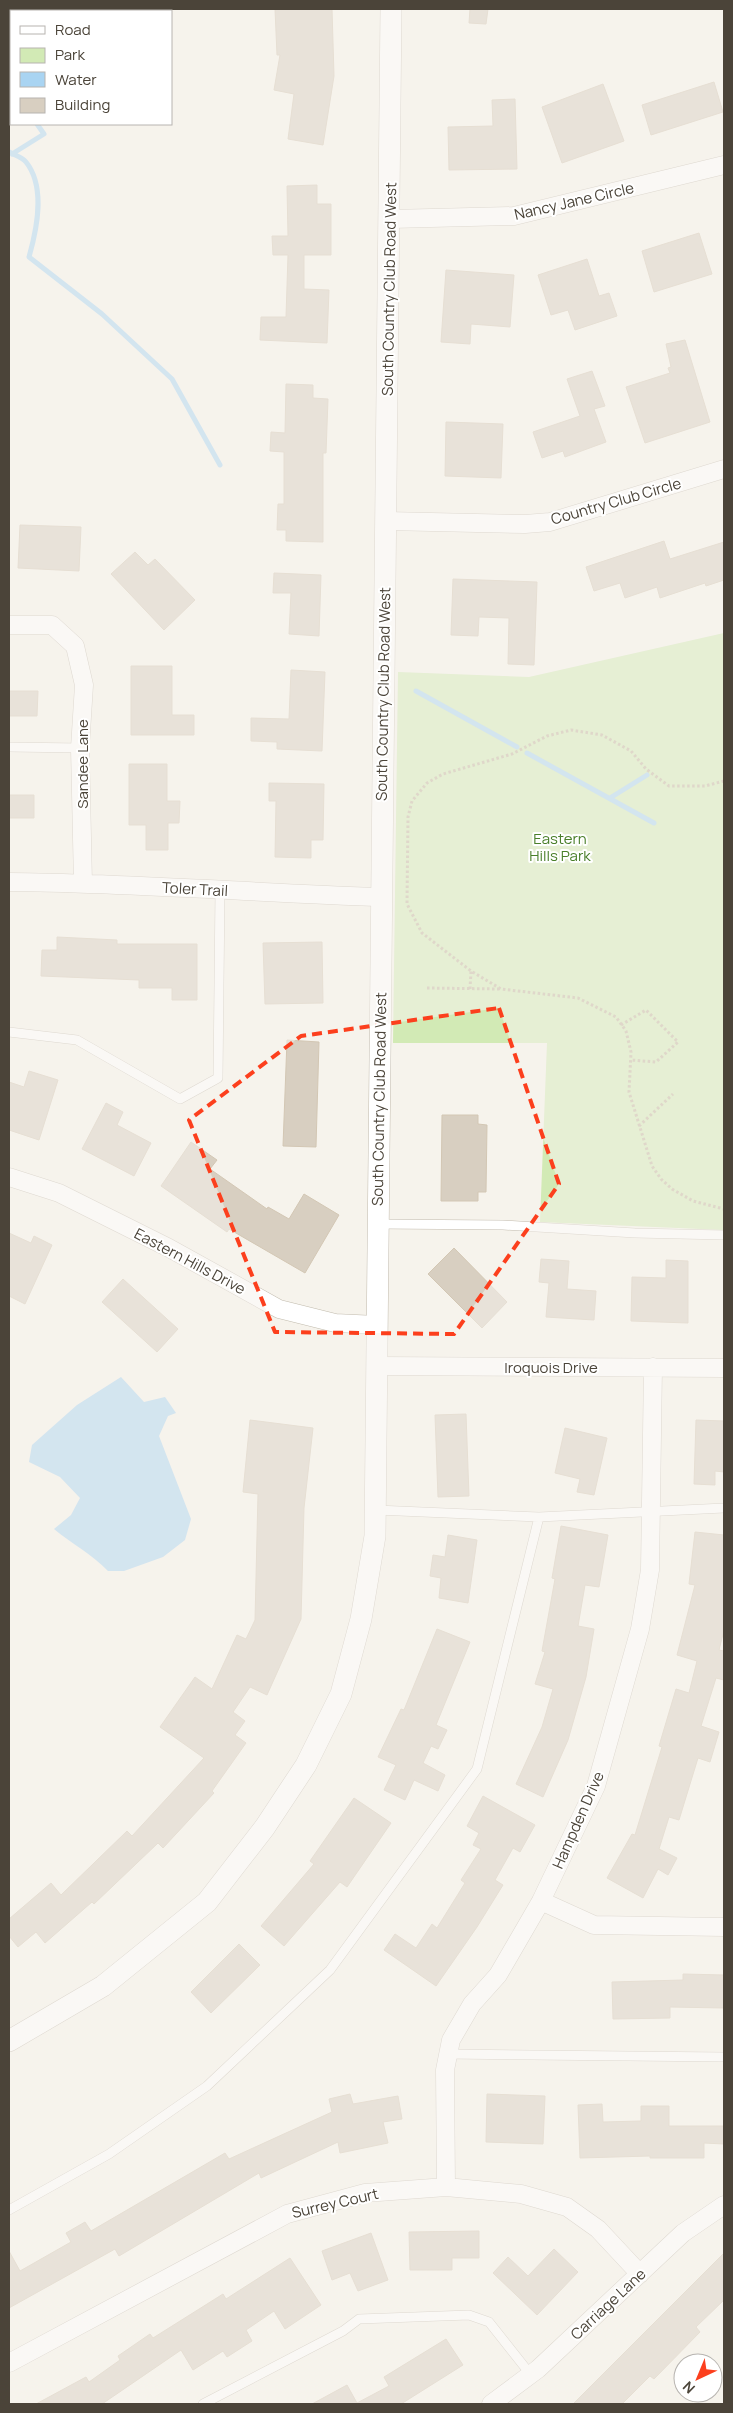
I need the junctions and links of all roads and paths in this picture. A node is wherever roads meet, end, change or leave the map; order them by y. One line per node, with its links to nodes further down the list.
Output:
1 (391, 9): 3 (street, South Country Club Road West)
2 (724, 165): 3 (street, Nancy Jane Circle)
3 (391, 220): 5 (street, South Country Club Road West)
4 (724, 469): 5 (street, Country Club Circle)
5 (386, 521): 13 (street, South Country Club Road West)
6 (9, 625): 8 (street, Sandee Lane)
7 (9, 747): 8 (lane)
8 (80, 748): 11 (street, Sandee Lane)
9 (724, 781): 14 (path)
10 (9, 882): 11 (street, Toler Trail)
11 (83, 883): 12 (street, Toler Trail)
12 (220, 891): 13 (street, Toler Trail); 19 (lane)
13 (381, 897): 25 (street, South Country Club Road West)
14 (471, 971): 16 (path); 17 (path)
15 (427, 988): 16 (path)
16 (470, 989): 17 (path)
17 (501, 989): 18 (path)
18 (621, 1025): 20 (path); 20 (path)
19 (9, 1032)
20 (631, 1060): 22 (path)
21 (673, 1094): 22 (path)
22 (639, 1126): 24 (path)
23 (9, 1177): 27 (street, Eastern Hills Drive)
24 (724, 1210)
25 (378, 1224): 26 (lane); 27 (street, South Country Club Road West)
26 (724, 1236)
27 (376, 1326): 28 (street, South Country Club Road West)
28 (377, 1366): 29 (street, Iroquois Drive); 32 (street, South Country Club Road West)
29 (653, 1368): 30 (street, Iroquois Drive); 33 (street, Hampden Drive)
30 (724, 1368)
31 (724, 1508): 33 (lane)
32 (376, 1510): 34 (lane); 37 (street, South Country Club Road West)
33 (651, 1512): 34 (lane); 35 (street, Hampden Drive)
34 (539, 1517): 42 (lane)
35 (541, 1900): 36 (street); 38 (street, Hampden Drive)
36 (724, 1927)
37 (9, 2040)
38 (448, 2054): 39 (lane); 40 (street, Hampden Drive)
39 (724, 2057)
40 (446, 2188): 43 (street, Surrey Court); 44 (street, Surrey Court)
41 (724, 2205): 43 (street, Carriage Lane)
42 (9, 2210)
43 (640, 2274): 45 (street, Carriage Lane)
44 (9, 2363)
45 (531, 2375): 46 (lane); 47 (street, Carriage Lane)
46 (203, 2404)
47 (491, 2404)

